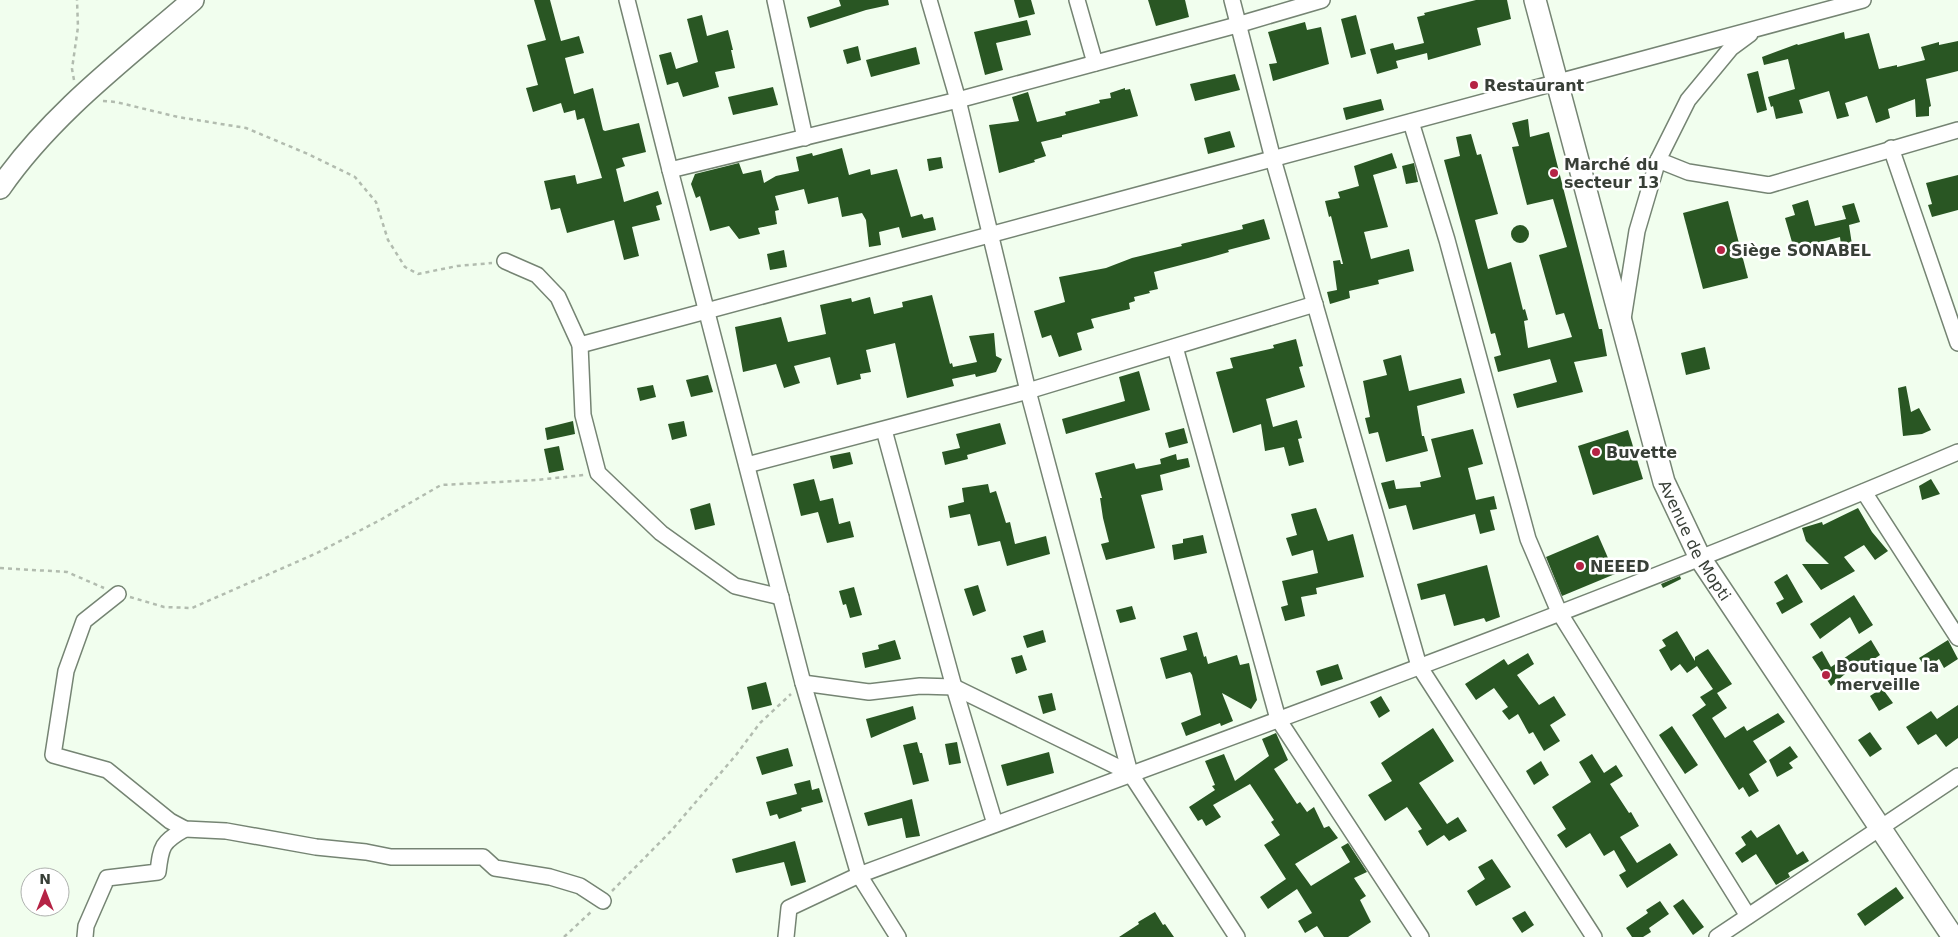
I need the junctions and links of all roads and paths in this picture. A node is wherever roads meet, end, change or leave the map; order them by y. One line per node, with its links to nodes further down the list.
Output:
1 (77, 0): 15 (path)
2 (192, 0): 15 (street)
3 (627, 0): 23 (street)
4 (775, 0): 19 (street)
5 (929, 0): 16 (street)
6 (1077, 0): 13 (street)
7 (1232, 0): 11 (street)
8 (1322, 0): 11 (street)
9 (1535, 0): 14 (street, Avenue de Mopti)
10 (1863, 0): 12 (street)
11 (1237, 25): 13 (street); 21 (street)
12 (1760, 28): 14 (street); 22 (street)
13 (1095, 63): 16 (street)
14 (1557, 82): 17 (street); 29 (street, Avenue de Mopti)
15 (77, 100): 24 (street); 26 (path)
16 (958, 100): 19 (street); 25 (street)
17 (1411, 122): 21 (street); 43 (street)
18 (1958, 130): 20 (street)
19 (805, 138): 23 (street)
20 (1891, 148): 22 (street); 30 (street)
21 (1273, 159): 25 (street); 27 (street)
22 (1658, 160): 29 (street)
23 (670, 170): 28 (street)
24 (0, 188)
25 (990, 235): 28 (street); 33 (street)
26 (505, 261): 31 (street)
27 (1315, 304): 32 (street); 45 (street)
28 (708, 311): 31 (street); 36 (street)
29 (1622, 326): 39 (street, Avenue de Mopti)
30 (1958, 343)
31 (580, 345): 37 (street)
32 (1176, 347): 33 (street); 48 (street)
33 (1028, 391): 34 (street); 49 (street)
34 (884, 430): 36 (street); 47 (street)
35 (1958, 452): 38 (street)
36 (747, 465): 42 (street)
37 (598, 473): 41 (path); 42 (street)
38 (1864, 492): 39 (street); 44 (street)
39 (1700, 558): 43 (street); 53 (street, Avenue de Mopti)
40 (0, 568): 41 (path)
41 (118, 594): 52 (street)
42 (781, 598): 46 (street)
43 (1559, 612): 45 (street); 56 (street)
44 (1958, 638)
45 (1419, 666): 48 (street); 63 (street)
46 (803, 683): 47 (street); 54 (street); 55 (path)
47 (954, 687): 49 (street); 51 (street)
48 (1278, 719): 49 (street); 62 (street)
49 (1130, 773): 51 (street); 61 (street)
50 (1958, 776): 53 (street)
51 (995, 824): 54 (street)
52 (185, 828): 55 (street); 57 (street)
53 (1880, 828): 56 (street); 65 (street, Avenue de Mopti)
54 (859, 875): 59 (street); 60 (street)
55 (602, 901): 58 (path)
56 (1748, 916): 64 (street)
57 (85, 937)
58 (564, 937)
59 (786, 937)
60 (898, 937)
61 (1237, 937)
62 (1421, 937)
63 (1594, 937)
64 (1716, 937)
65 (1953, 937)

